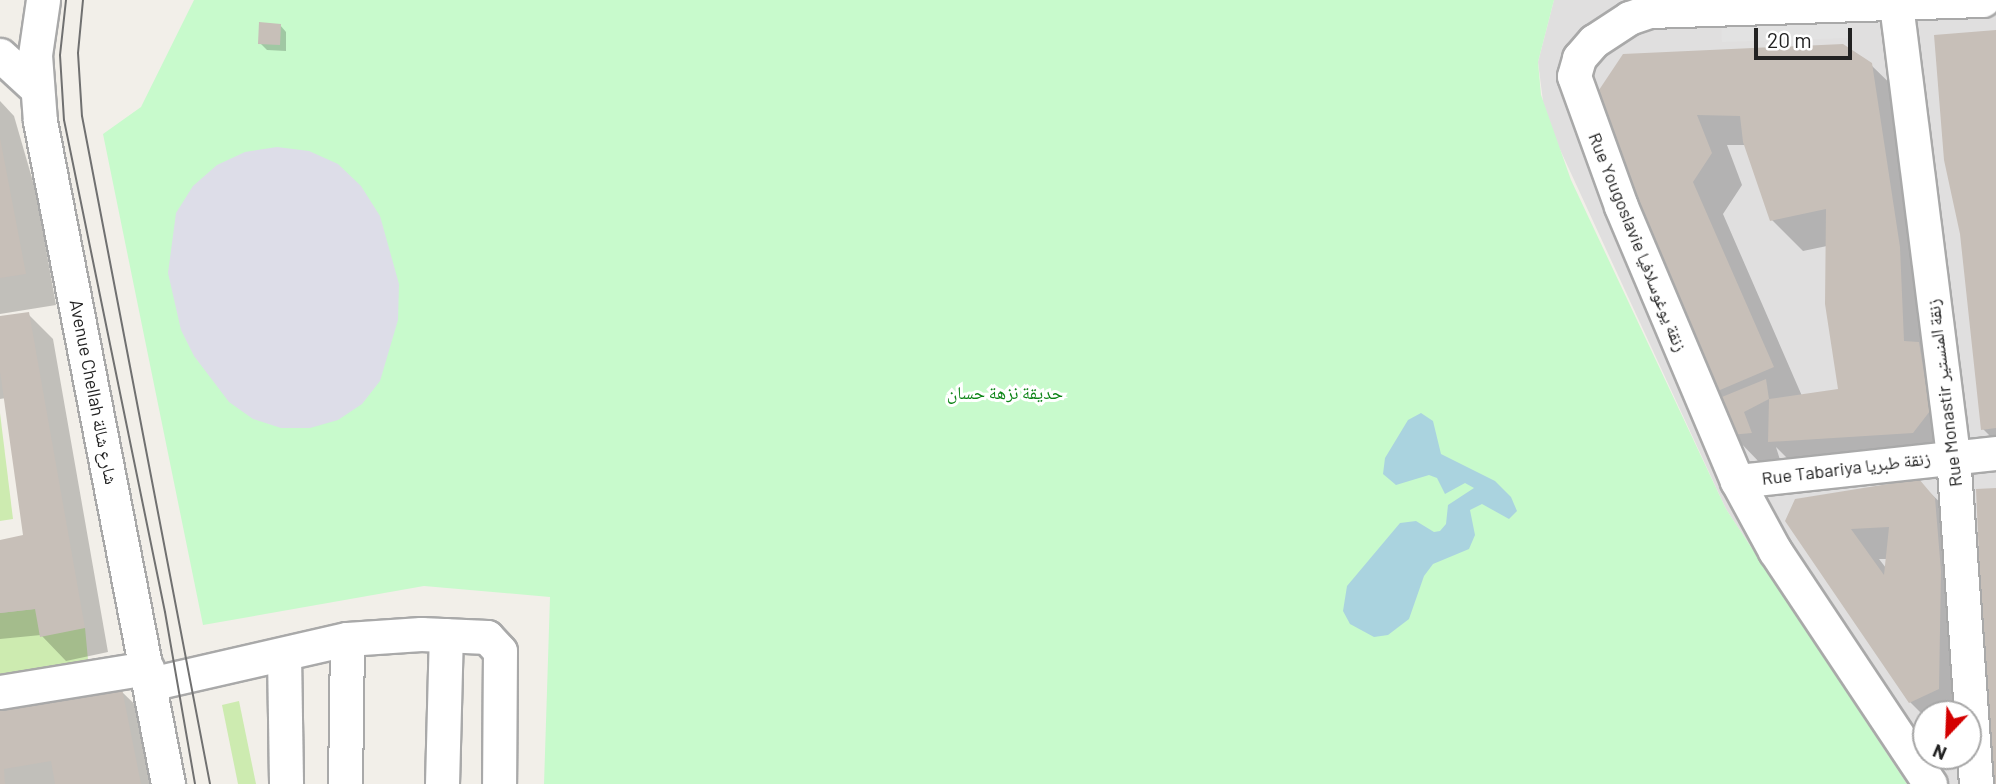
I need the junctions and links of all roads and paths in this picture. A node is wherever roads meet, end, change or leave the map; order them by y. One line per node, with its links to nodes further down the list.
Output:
1 (43, 0): 6 (street, Avenue Chellah شارع شالة)
2 (1983, 0): 4 (street, Rue Yougoslavie زنقة يوغوسلافيا)
3 (1857, 2): 4 (street, Rue Yougoslavie زنقة يوغوسلافيا); 9 (street, Rue Yougoslavie زنقة يوغوسلافيا)
4 (1914, 2): 8 (street, Rue Monastir زنقة المنستير)
5 (0, 55): 6 (street)
6 (36, 89): 13 (street, Avenue Chellah شارع شالة)
7 (1996, 453): 8 (street, Rue Tabariya زنقة طبريا)
8 (1953, 455): 9 (street, Rue Tabariya زنقة طبريا); 21 (street, Rue Monastir زنقة المنستير)
9 (1737, 481): 20 (street, Rue Yougoslavie زنقة يوغوسلافيا)
10 (446, 635): 11 (street); 18 (street); 19 (street)
11 (347, 639): 12 (street); 17 (street)
12 (284, 654): 13 (street); 16 (street)
13 (149, 676): 14 (street); 15 (street, Avenue Chellah شارع شالة)
14 (0, 692)
15 (168, 784)
16 (286, 784)
17 (345, 784)
18 (442, 784)
19 (499, 784)
20 (1930, 784)
21 (1976, 784)

